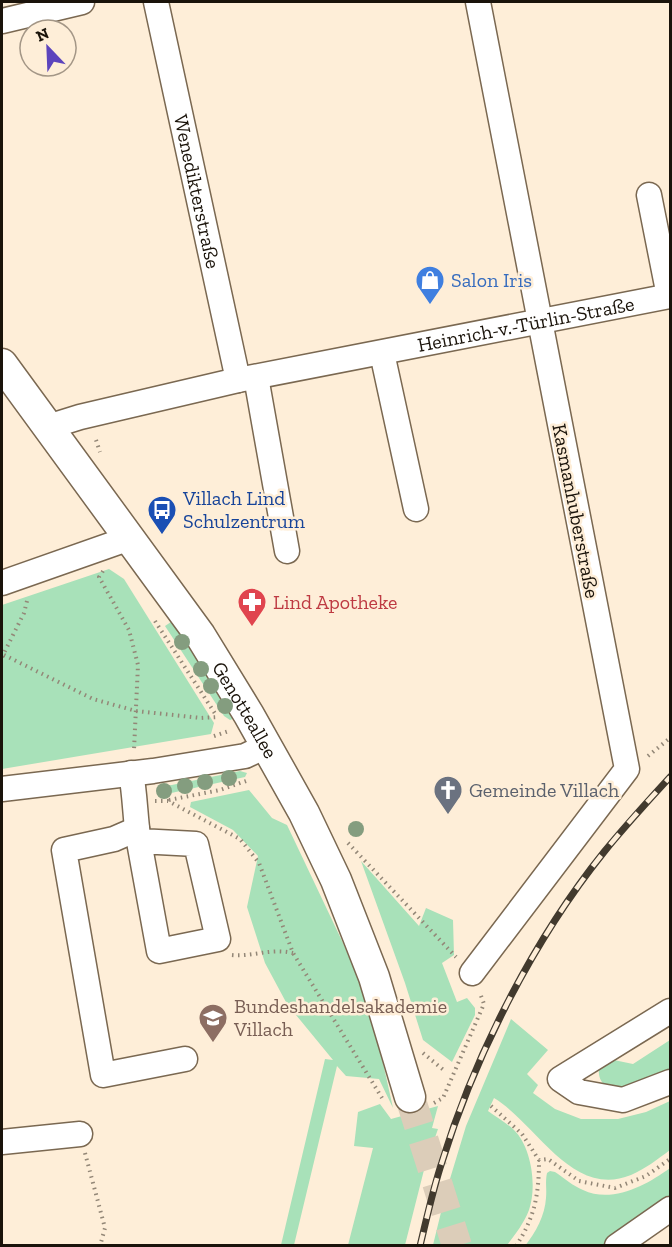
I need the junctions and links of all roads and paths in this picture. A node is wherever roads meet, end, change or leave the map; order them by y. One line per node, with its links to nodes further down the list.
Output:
1 (82, 2): 4 (street)
2 (156, 2): 10 (street, Wenedikterstraße)
3 (478, 2): 7 (street, Kasmanhuberstraße)
4 (2, 21)
5 (649, 195): 6 (street, Heinrich-v.-Türlin-Straße)
6 (670, 296): 7 (street, Heinrich-v.-Türlin-Straße)
7 (539, 322): 8 (street, Heinrich-v.-Türlin-Straße); 33 (street, Kasmanhuberstraße)
8 (382, 352): 10 (street, Heinrich-v.-Türlin-Straße); 12 (street)
9 (2, 364): 11 (main road, Genotteallee)
10 (247, 379): 11 (street, Heinrich-v.-Türlin-Straße); 14 (street)
11 (48, 427): 13 (main road, Genotteallee)
12 (416, 509)
13 (130, 538): 16 (street); 25 (main road, Genotteallee)
14 (287, 552)
15 (106, 565): 20 (path)
16 (2, 583)
17 (28, 596): 19 (path)
18 (152, 616): 21 (path)
19 (3, 656): 20 (path)
20 (136, 711): 21 (path); 26 (path)
21 (218, 717): 22 (path)
22 (221, 722)
23 (225, 727): 24 (path)
24 (229, 732)
25 (266, 746): 26 (street); 37 (main road, Genotteallee)
26 (142, 772): 28 (street); 30 (street)
27 (255, 778): 29 (path)
28 (2, 789)
29 (168, 801): 30 (path); 37 (path)
30 (136, 802): 31 (street)
31 (138, 835): 31 (street); 35 (street)
32 (344, 838): 33 (path)
33 (472, 973): 37 (path)
34 (670, 1011): 36 (street)
35 (185, 1059)
36 (670, 1083)
37 (407, 1102)
38 (490, 1106): 41 (path)
39 (80, 1134): 40 (street); 44 (path)
40 (2, 1142)
41 (539, 1160): 42 (path); 45 (path)
42 (670, 1160)
43 (670, 1209): 46 (street)
44 (100, 1245)
45 (516, 1245)
46 (617, 1245)

